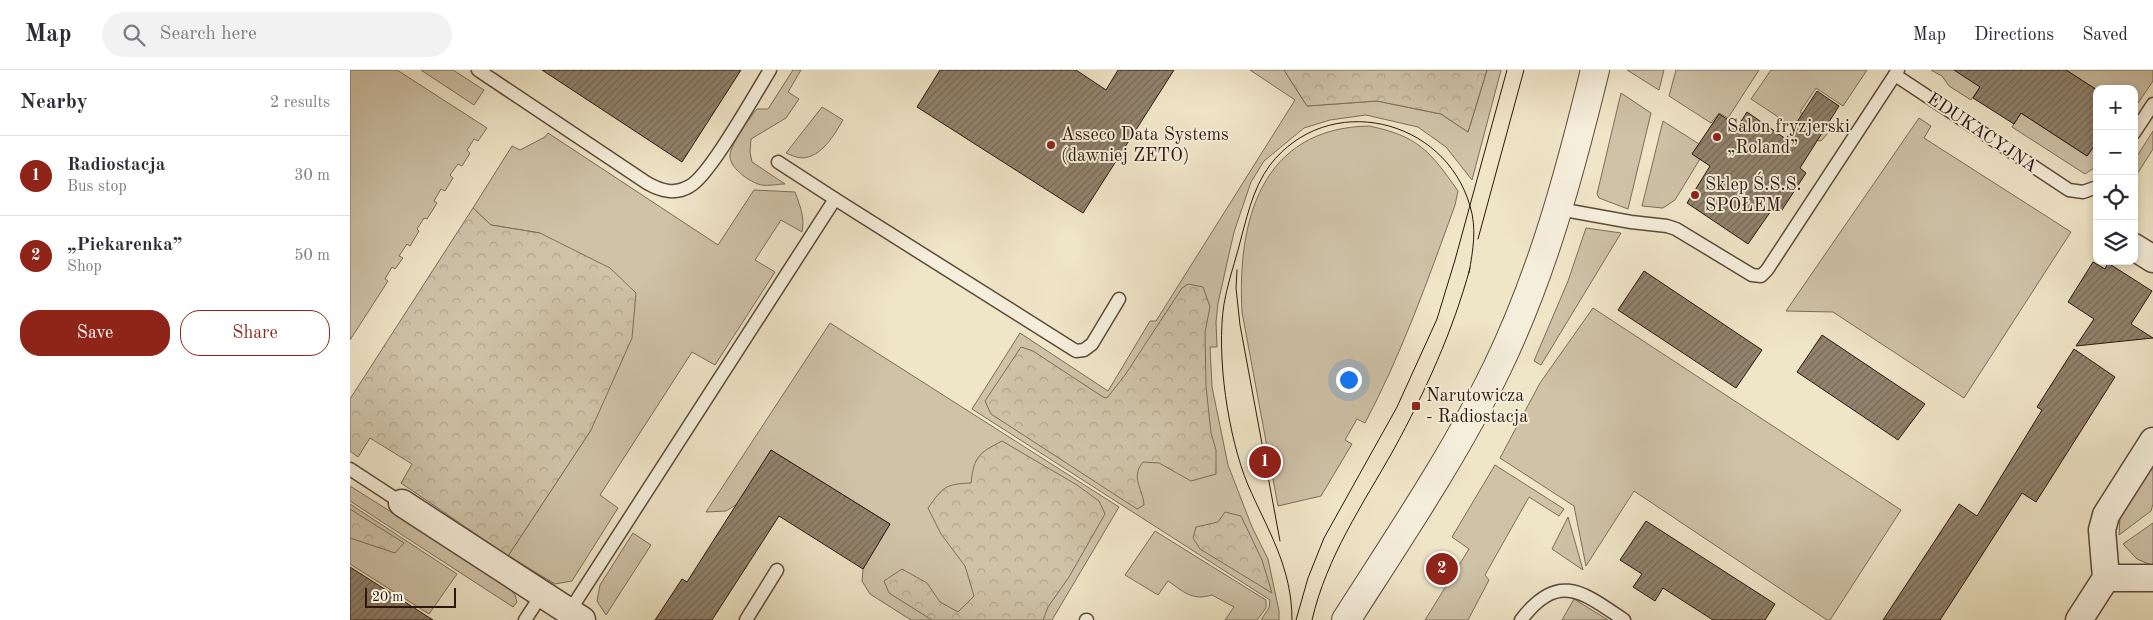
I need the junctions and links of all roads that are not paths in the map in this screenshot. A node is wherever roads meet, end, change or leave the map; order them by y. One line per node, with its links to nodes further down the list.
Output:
1 (478, 70): 2 (lane)
2 (770, 70)
3 (1595, 70): 10 (street)
4 (1896, 72): 8 (lane, EDUKACYJNA); 10 (lane)
5 (2153, 104): 6 (lane)
6 (2136, 130)
7 (778, 162): 9 (lane)
8 (2093, 188)
9 (835, 199): 13 (lane); 21 (lane)
10 (1559, 209): 24 (street)
11 (2138, 250): 12 (street)
12 (2153, 259)
13 (1120, 299)
14 (2153, 441): 18 (street)
15 (350, 469): 16 (lane)
16 (402, 503): 20 (street)
17 (777, 570): 23 (lane)
18 (2106, 578): 19 (street); 27 (street)
19 (2153, 578)
20 (542, 594): 21 (street); 22 (lane)
21 (576, 616)
22 (525, 620)
23 (746, 620)
24 (1346, 620)
25 (1521, 620): 26 (lane)
26 (1624, 620)
27 (2079, 620)

